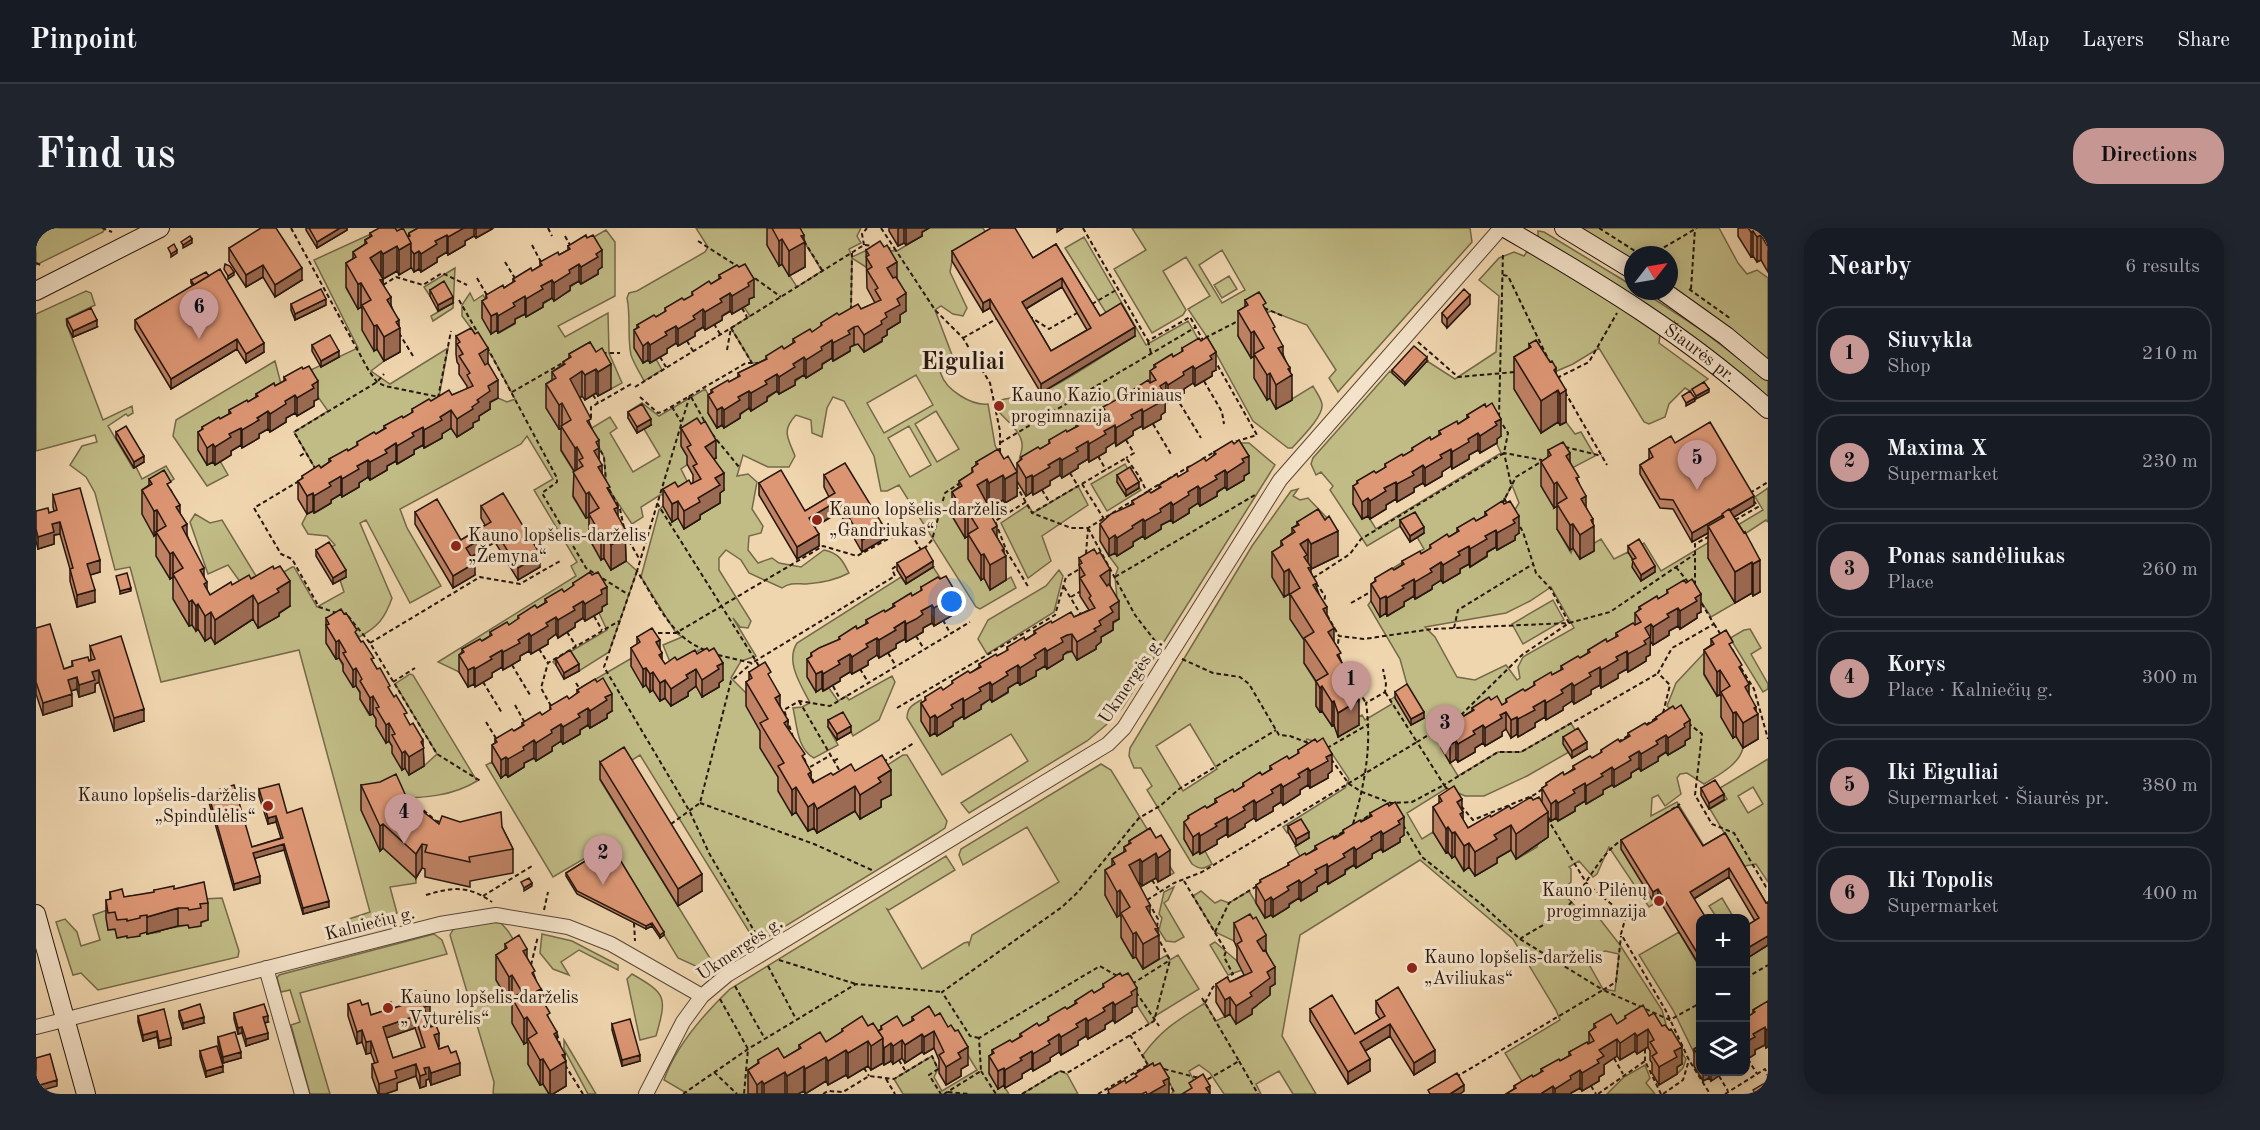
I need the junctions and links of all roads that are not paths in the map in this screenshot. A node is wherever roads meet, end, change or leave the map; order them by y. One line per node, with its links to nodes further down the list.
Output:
1 (160, 228): 5 (main road)
2 (1503, 228): 8 (main road, Šiaurės pr.); 11 (street, Ukmergės g.)
3 (1564, 228): 4 (main road)
4 (1624, 265)
5 (36, 291)
6 (1676, 300): 7 (main road, Šiaurės pr.)
7 (1768, 371)
8 (1768, 409)
9 (36, 914): 12 (main road)
10 (266, 968): 11 (street, Kalniečių g.); 12 (street, Kalniečių g.); 15 (street)
11 (707, 991): 16 (street, Ukmergės g.)
12 (66, 1019): 13 (street, Kalniečių g.); 14 (main road)
13 (36, 1027)
14 (86, 1094)
15 (302, 1094)
16 (646, 1094)

